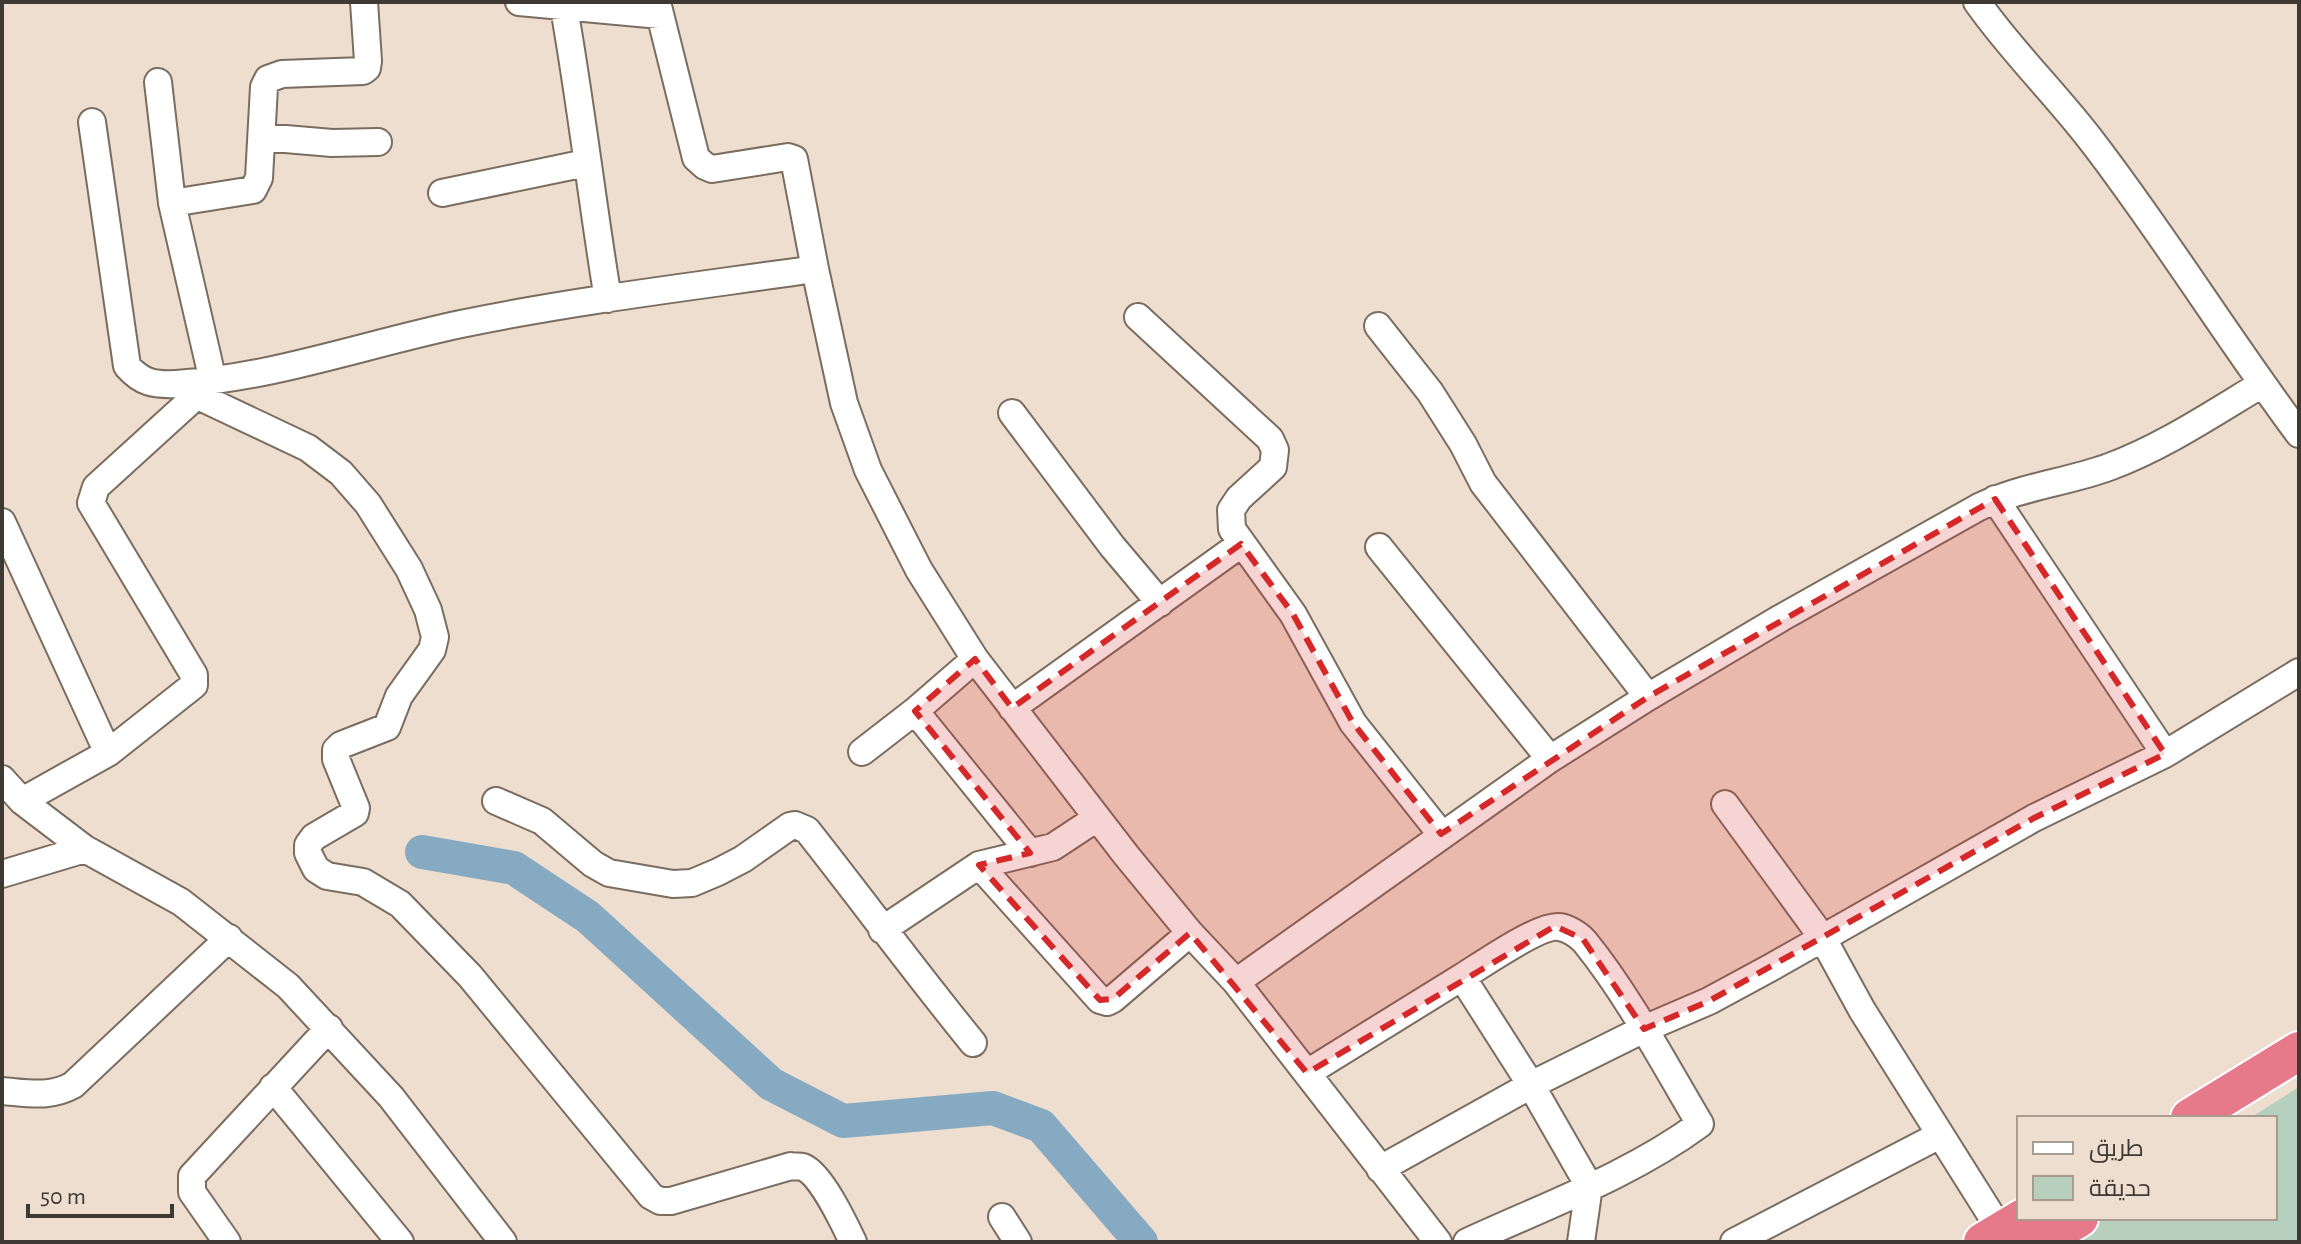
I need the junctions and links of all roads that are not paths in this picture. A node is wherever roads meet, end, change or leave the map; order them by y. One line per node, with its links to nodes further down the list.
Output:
1 (364, 2): 8 (street)
2 (519, 2): 4 (street)
3 (1977, 2): 17 (street)
4 (575, 6): 5 (street); 10 (street)
5 (659, 8): 13 (street)
6 (158, 82): 12 (street)
7 (92, 122): 18 (street)
8 (262, 137): 9 (street); 12 (street)
9 (378, 142)
10 (586, 163): 11 (street); 14 (street)
11 (442, 193)
12 (172, 203): 18 (street)
13 (815, 269): 14 (street); 26 (street)
14 (608, 299): 18 (street)
15 (1138, 317): 23 (street)
16 (1378, 326): 28 (street)
17 (2262, 384): 20 (street); 21 (street)
18 (205, 388): 32 (street); 71 (street)
19 (1012, 413): 25 (street)
20 (2299, 434)
21 (1995, 499): 28 (street); 33 (street)
22 (2, 522): 32 (street)
23 (1241, 544): 25 (street); 40 (street)
24 (1379, 547): 34 (street)
25 (1160, 603): 29 (street)
26 (975, 659): 29 (street); 30 (street)
27 (2299, 672): 33 (street)
28 (1648, 697): 34 (street)
29 (1012, 708): 39 (street)
30 (915, 711): 31 (street); 42 (street)
31 (862, 752)
32 (108, 753): 36 (street)
33 (2165, 754): 48 (street)
34 (1550, 759): 40 (street)
35 (2, 779): 36 (street)
36 (22, 801): 41 (street)
37 (496, 801): 45 (street)
38 (1725, 804): 48 (street)
39 (1097, 818): 42 (street); 46 (street)
40 (1441, 834): 50 (street)
41 (85, 849): 44 (street); 47 (street)
42 (1030, 853): 43 (street)
43 (979, 865): 45 (street); 46 (street)
44 (2, 874)
45 (882, 930): 53 (street)
46 (1190, 933): 50 (street)
47 (229, 938): 51 (street); 59 (street)
48 (1823, 938): 52 (street); 62 (street)
49 (1462, 977): 52 (street); 55 (street); 57 (street)
50 (1236, 982): 55 (street)
51 (329, 1028): 58 (street); 70 (street)
52 (1644, 1029): 57 (street); 64 (street)
53 (973, 1043)
54 (2299, 1051): 60 (highway)
55 (1307, 1073): 63 (street)
56 (2299, 1079): 61 (highway)
57 (1531, 1085): 63 (street); 64 (street)
58 (273, 1087): 68 (street); 69 (street)
59 (2, 1091)
60 (2193, 1116)
61 (2242, 1116)
62 (1938, 1136): 67 (street); 76 (street)
63 (1380, 1169): 73 (street)
64 (1589, 1186): 74 (street); 75 (street)
65 (1002, 1217): 72 (street)
66 (2076, 1220): 77 (highway)
67 (2002, 1230)
68 (227, 1242)
69 (400, 1242)
70 (503, 1242)
71 (853, 1242)
72 (1018, 1242)
73 (1438, 1242)
74 (1467, 1242)
75 (1581, 1242)
76 (1734, 1242)
77 (2039, 1242)

